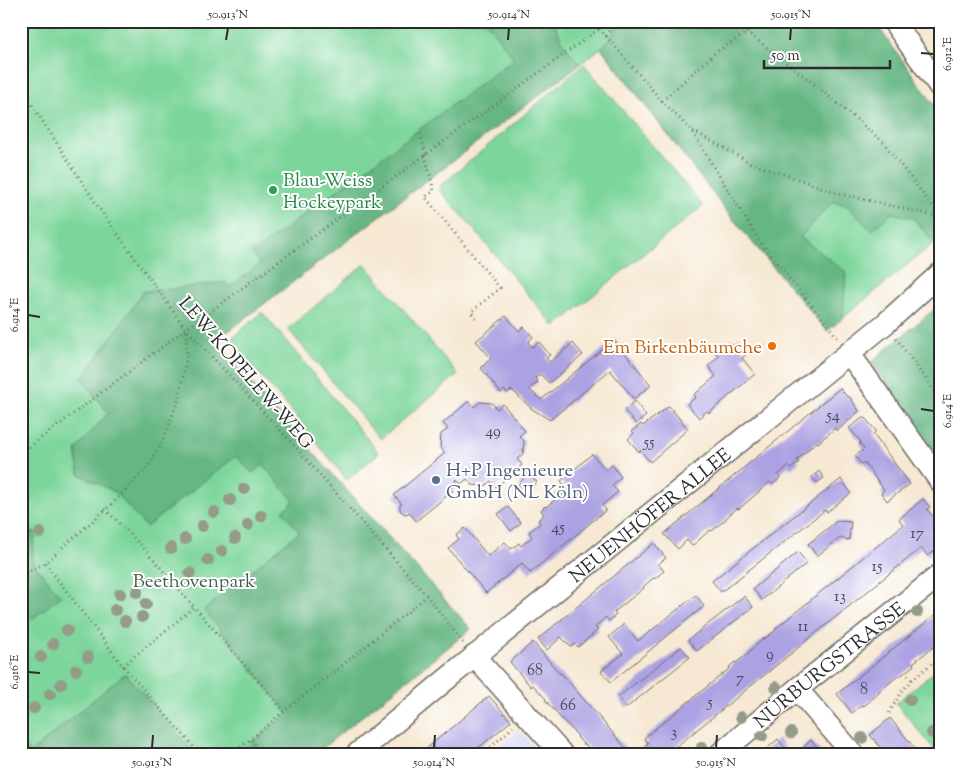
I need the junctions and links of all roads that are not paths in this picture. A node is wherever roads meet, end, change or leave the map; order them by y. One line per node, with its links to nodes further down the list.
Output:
1 (893, 21): 2 (street)
2 (940, 87)
3 (940, 274): 4 (street, NEUENHÖFER ALLEE)
4 (850, 353): 5 (street); 7 (street, NEUENHÖFER ALLEE)
5 (940, 481)
6 (940, 575): 8 (street, NÜRBURGSTRASSE)
7 (474, 656): 9 (street, NEUENHÖFER ALLEE); 10 (street)
8 (797, 689): 11 (street, NÜRBURGSTRASSE); 12 (street)
9 (358, 754)
10 (562, 754)
11 (720, 754)
12 (853, 754)

